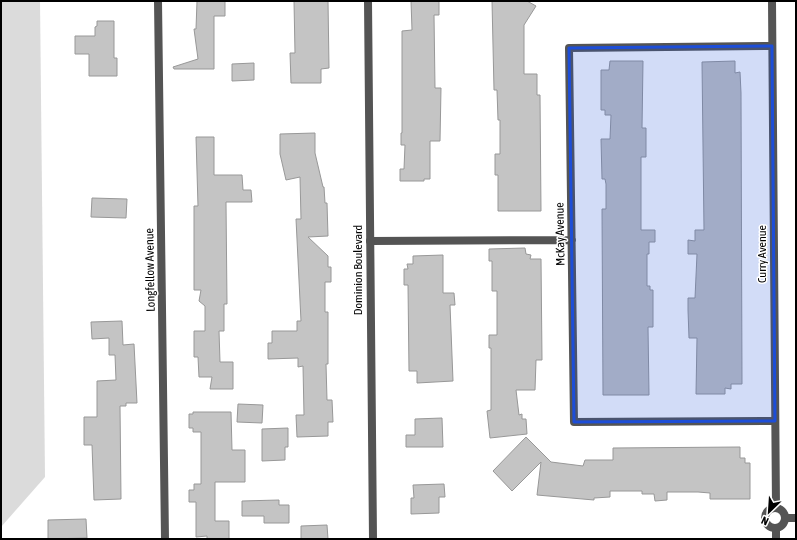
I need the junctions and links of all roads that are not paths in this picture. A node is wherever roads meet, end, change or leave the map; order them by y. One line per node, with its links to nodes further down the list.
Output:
1 (158, 1): 12 (street, Longfellow Avenue)
2 (368, 1): 6 (street, Dominion Boulevard)
3 (772, 1): 4 (street, Curry Avenue)
4 (772, 46): 5 (street, McKay Avenue); 7 (street, Curry Avenue)
5 (572, 240): 6 (street); 7 (street, McKay Avenue)
6 (370, 241): 13 (street, Dominion Boulevard)
7 (775, 421): 8 (street, Curry Avenue)
8 (776, 507): 9 (street); 11 (street)
9 (786, 518): 10 (street); 11 (street)
10 (796, 518)
11 (776, 528): 14 (street)
12 (165, 539)
13 (372, 539)
14 (776, 539)

